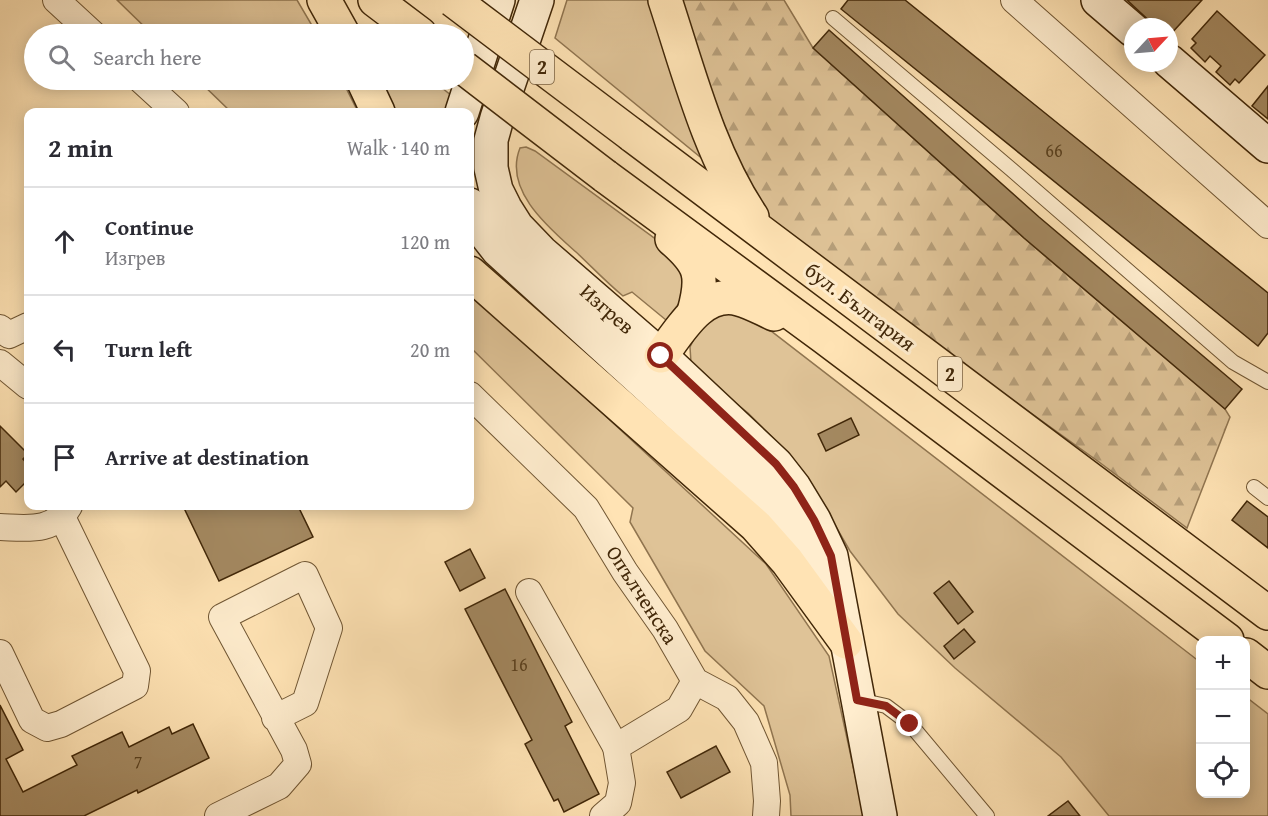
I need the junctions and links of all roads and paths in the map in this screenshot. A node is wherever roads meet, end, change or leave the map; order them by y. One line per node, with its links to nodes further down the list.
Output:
1 (56, 0): 12 (street)
2 (324, 0): 13 (highway)
3 (453, 0): 28 (highway, бул. България / 2, bridge)
4 (498, 0): 16 (main road)
5 (537, 0): 34 (main road, Изгрев)
6 (665, 0): 28 (highway)
7 (1014, 0): 27 (street)
8 (1098, 0): 11 (main road)
9 (378, 2): 14 (highway)
10 (833, 18): 36 (lane)
11 (1124, 22)
12 (82, 24)
13 (337, 24)
14 (407, 24)
15 (1178, 69): 24 (main road)
16 (474, 75)
17 (474, 76): 25 (highway, 2, bridge)
18 (152, 90): 21 (street)
19 (368, 90): 22 (highway)
20 (469, 90): 23 (main road)
21 (172, 108)
22 (376, 108)
23 (463, 108)
24 (1268, 146)
25 (605, 176): 30 (highway); 33 (highway, 2)
26 (474, 214): 45 (main road, Изгрев)
27 (1268, 225)
28 (763, 234): 44 (highway, бул. България / 2)
29 (474, 277): 45 (highway)
30 (694, 312): 33 (highway); 34 (highway)
31 (0, 328): 32 (street)
32 (24, 328)
33 (824, 337): 46 (highway, 2)
34 (661, 356): 45 (main road, Изгрев)
35 (0, 363): 37 (street)
36 (1268, 382)
37 (24, 383)
38 (474, 399): 50 (street, Опълченска)
39 (1254, 488): 40 (lane)
40 (1268, 498)
41 (65, 512): 42 (street); 47 (street)
42 (0, 527)
43 (529, 592): 53 (street)
44 (1268, 613)
45 (844, 629): 51 (main road, Изгрев)
46 (1222, 636)
47 (0, 653)
48 (1250, 659): 49 (highway)
49 (1268, 672)
50 (695, 681): 53 (street); 56 (street)
51 (857, 700): 57 (main road, Изгрев); 58 (lane)
52 (275, 717): 52 (street); 54 (street)
53 (616, 747): 55 (street)
54 (218, 816)
55 (603, 816)
56 (766, 816)
57 (880, 816)
58 (987, 816)

